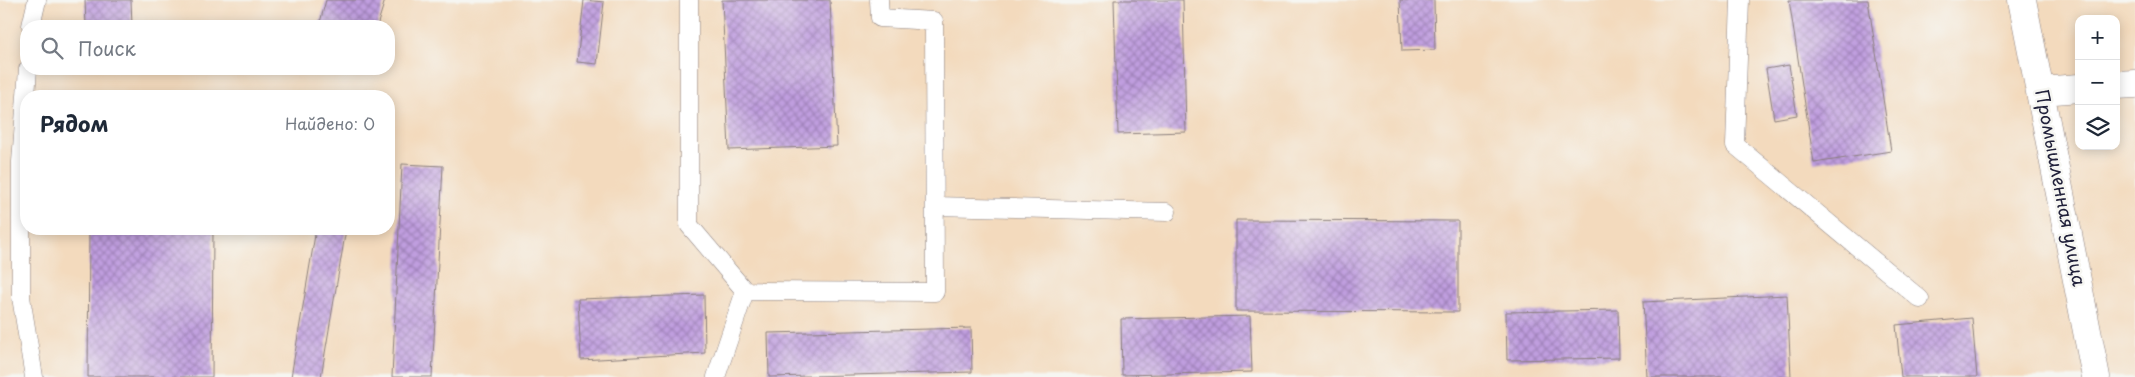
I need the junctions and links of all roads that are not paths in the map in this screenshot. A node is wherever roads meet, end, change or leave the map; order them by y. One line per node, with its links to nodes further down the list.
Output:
1 (37, 0): 6 (lane)
2 (689, 0): 16 (lane)
3 (879, 0): 13 (lane)
4 (1740, 0): 17 (lane)
5 (2022, 0): 12 (street, Промышленная улица)
6 (32, 20)
7 (28, 75): 11 (lane)
8 (2135, 84): 9 (street)
9 (2120, 85)
10 (2075, 88): 12 (street)
11 (26, 90)
12 (2042, 91): 20 (street, Промышленная улица)
13 (935, 206): 14 (lane); 16 (lane)
14 (1167, 212)
15 (21, 235): 18 (lane)
16 (745, 292): 19 (lane)
17 (1920, 299)
18 (34, 377)
19 (716, 377)
20 (2096, 377)

